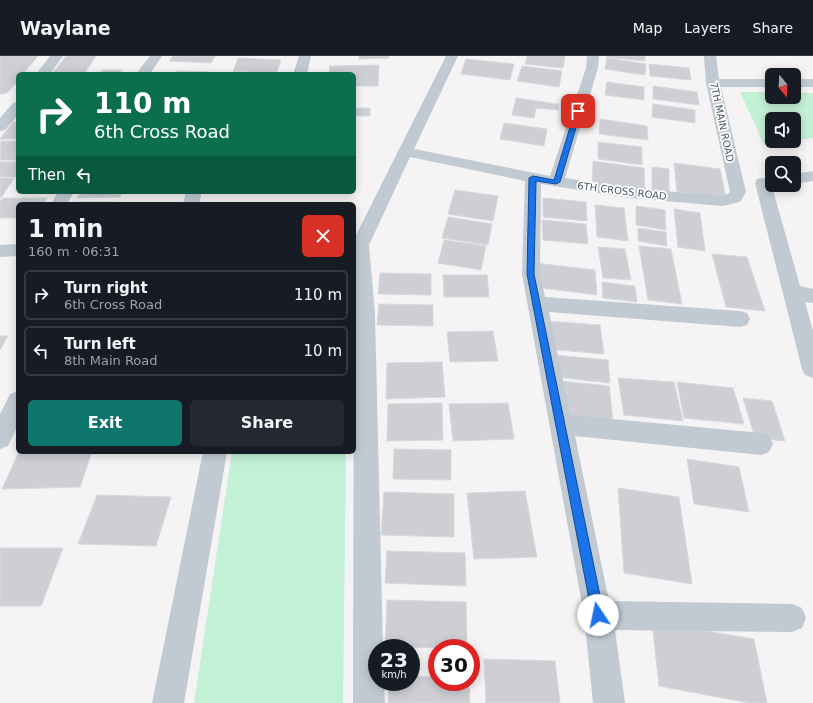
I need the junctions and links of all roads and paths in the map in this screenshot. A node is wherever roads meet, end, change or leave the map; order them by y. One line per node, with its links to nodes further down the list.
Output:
1 (57, 56): 7 (street)
2 (156, 56): 8 (street)
3 (305, 56): 9 (street)
4 (452, 56): 18 (street)
5 (593, 56): 22 (street)
6 (710, 56): 10 (street, 7TH MAIN ROAD)
7 (45, 72)
8 (144, 72)
9 (301, 72)
10 (712, 83): 11 (street); 24 (street, 7TH MAIN ROAD)
11 (765, 83)
12 (801, 83): 13 (street)
13 (813, 83)
14 (0, 104): 15 (street)
15 (16, 105)
16 (16, 107): 17 (street)
17 (0, 127)
18 (406, 152): 20 (street, 6TH CROSS ROAD); 26 (street)
19 (813, 176): 21 (street)
20 (533, 178): 22 (street, 6TH CROSS ROAD); 31 (street)
21 (801, 178)
22 (556, 182): 24 (street, 6TH CROSS ROAD)
23 (765, 183): 24 (street)
24 (736, 187)
25 (770, 192): 29 (street)
26 (357, 245): 42 (street)
27 (16, 250): 28 (street)
28 (0, 251)
29 (792, 292): 30 (street); 33 (street)
30 (813, 296)
31 (537, 304): 32 (street); 35 (street)
32 (740, 320)
33 (813, 369)
34 (16, 405): 36 (street)
35 (561, 424): 37 (street); 39 (street)
36 (0, 438)
37 (761, 444)
38 (215, 454): 41 (street)
39 (598, 615): 40 (street); 43 (street)
40 (792, 618)
41 (168, 703)
42 (369, 703)
43 (609, 703)

